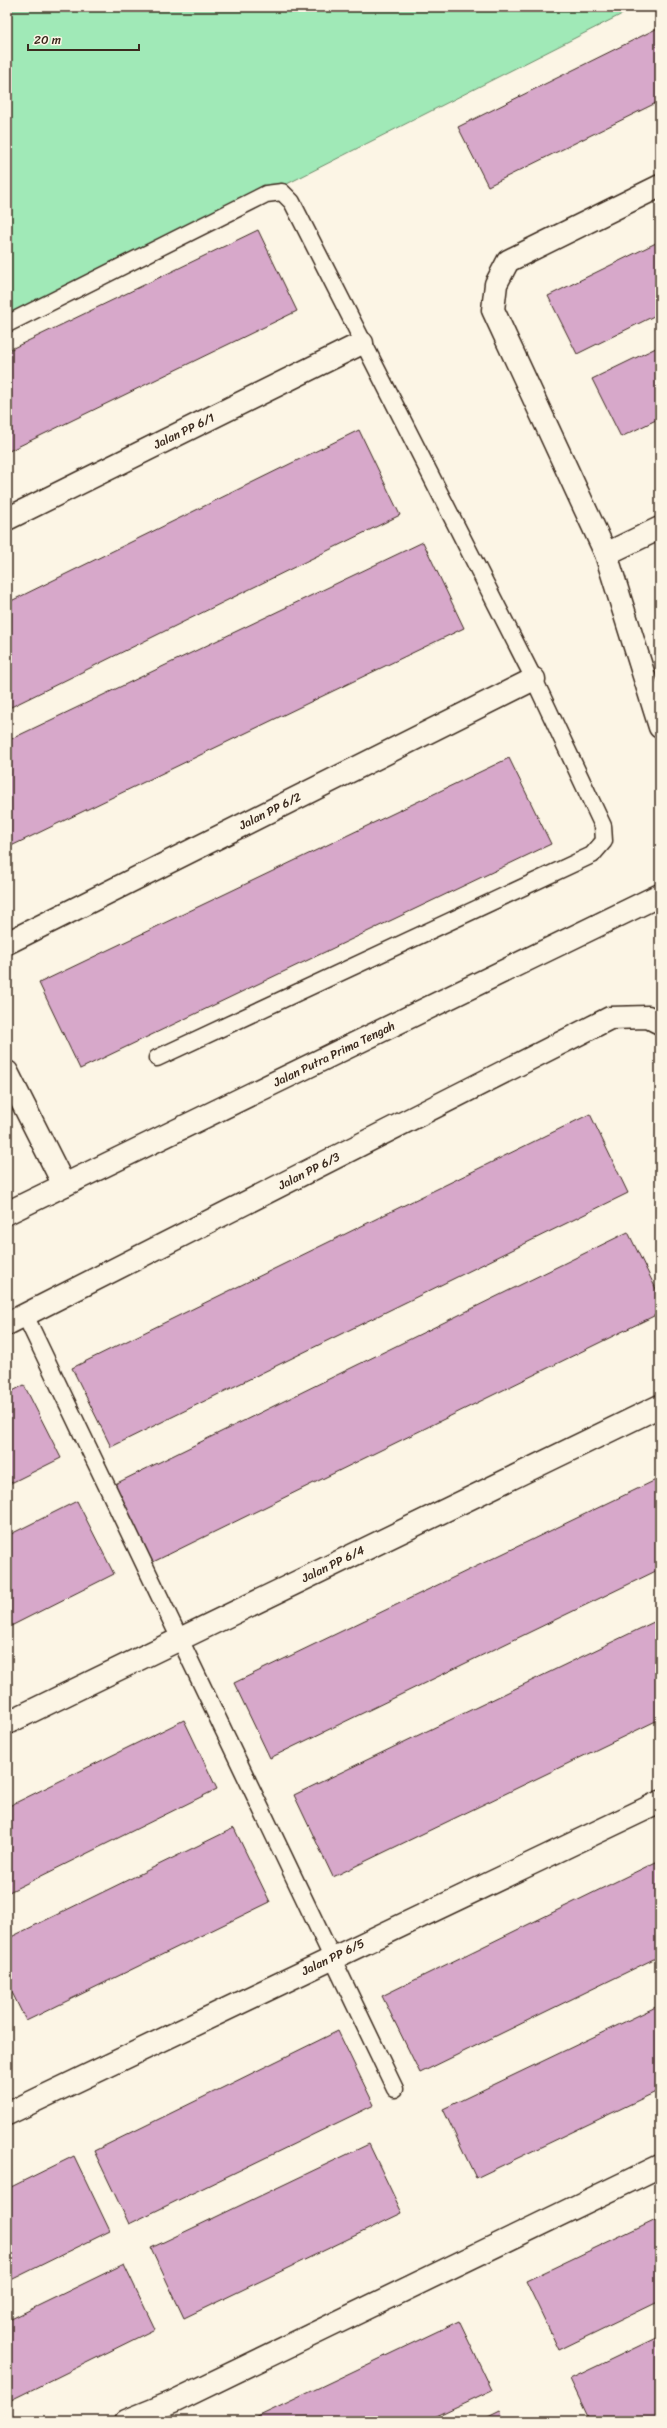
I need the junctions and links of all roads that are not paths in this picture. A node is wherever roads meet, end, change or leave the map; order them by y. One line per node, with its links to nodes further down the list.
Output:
1 (660, 186): 6 (street)
2 (7, 324): 3 (lane)
3 (362, 343): 4 (street, Jalan PP 6/1); 7 (lane)
4 (7, 519)
5 (660, 528): 6 (street)
6 (606, 554): 8 (street)
7 (534, 679): 10 (street, Jalan PP 6/2); 12 (lane)
8 (660, 728)
9 (660, 895): 14 (street, Jalan Putra Prima Tengah)
10 (7, 942)
11 (660, 1023): 16 (street, Jalan PP 6/3)
12 (157, 1058)
13 (7, 1072): 14 (street)
14 (64, 1185): 15 (street, Jalan Putra Prima Tengah)
15 (7, 1213)
16 (16, 1320): 18 (lane)
17 (660, 1406): 18 (street, Jalan PP 6/4)
18 (179, 1638): 19 (street, Jalan PP 6/4); 21 (lane)
19 (7, 1723)
20 (660, 1802): 21 (street, Jalan PP 6/5)
21 (332, 1958): 22 (lane); 23 (street, Jalan PP 6/5)
22 (395, 2089)
23 (7, 2114)
24 (660, 2166): 25 (street)
25 (126, 2421)

